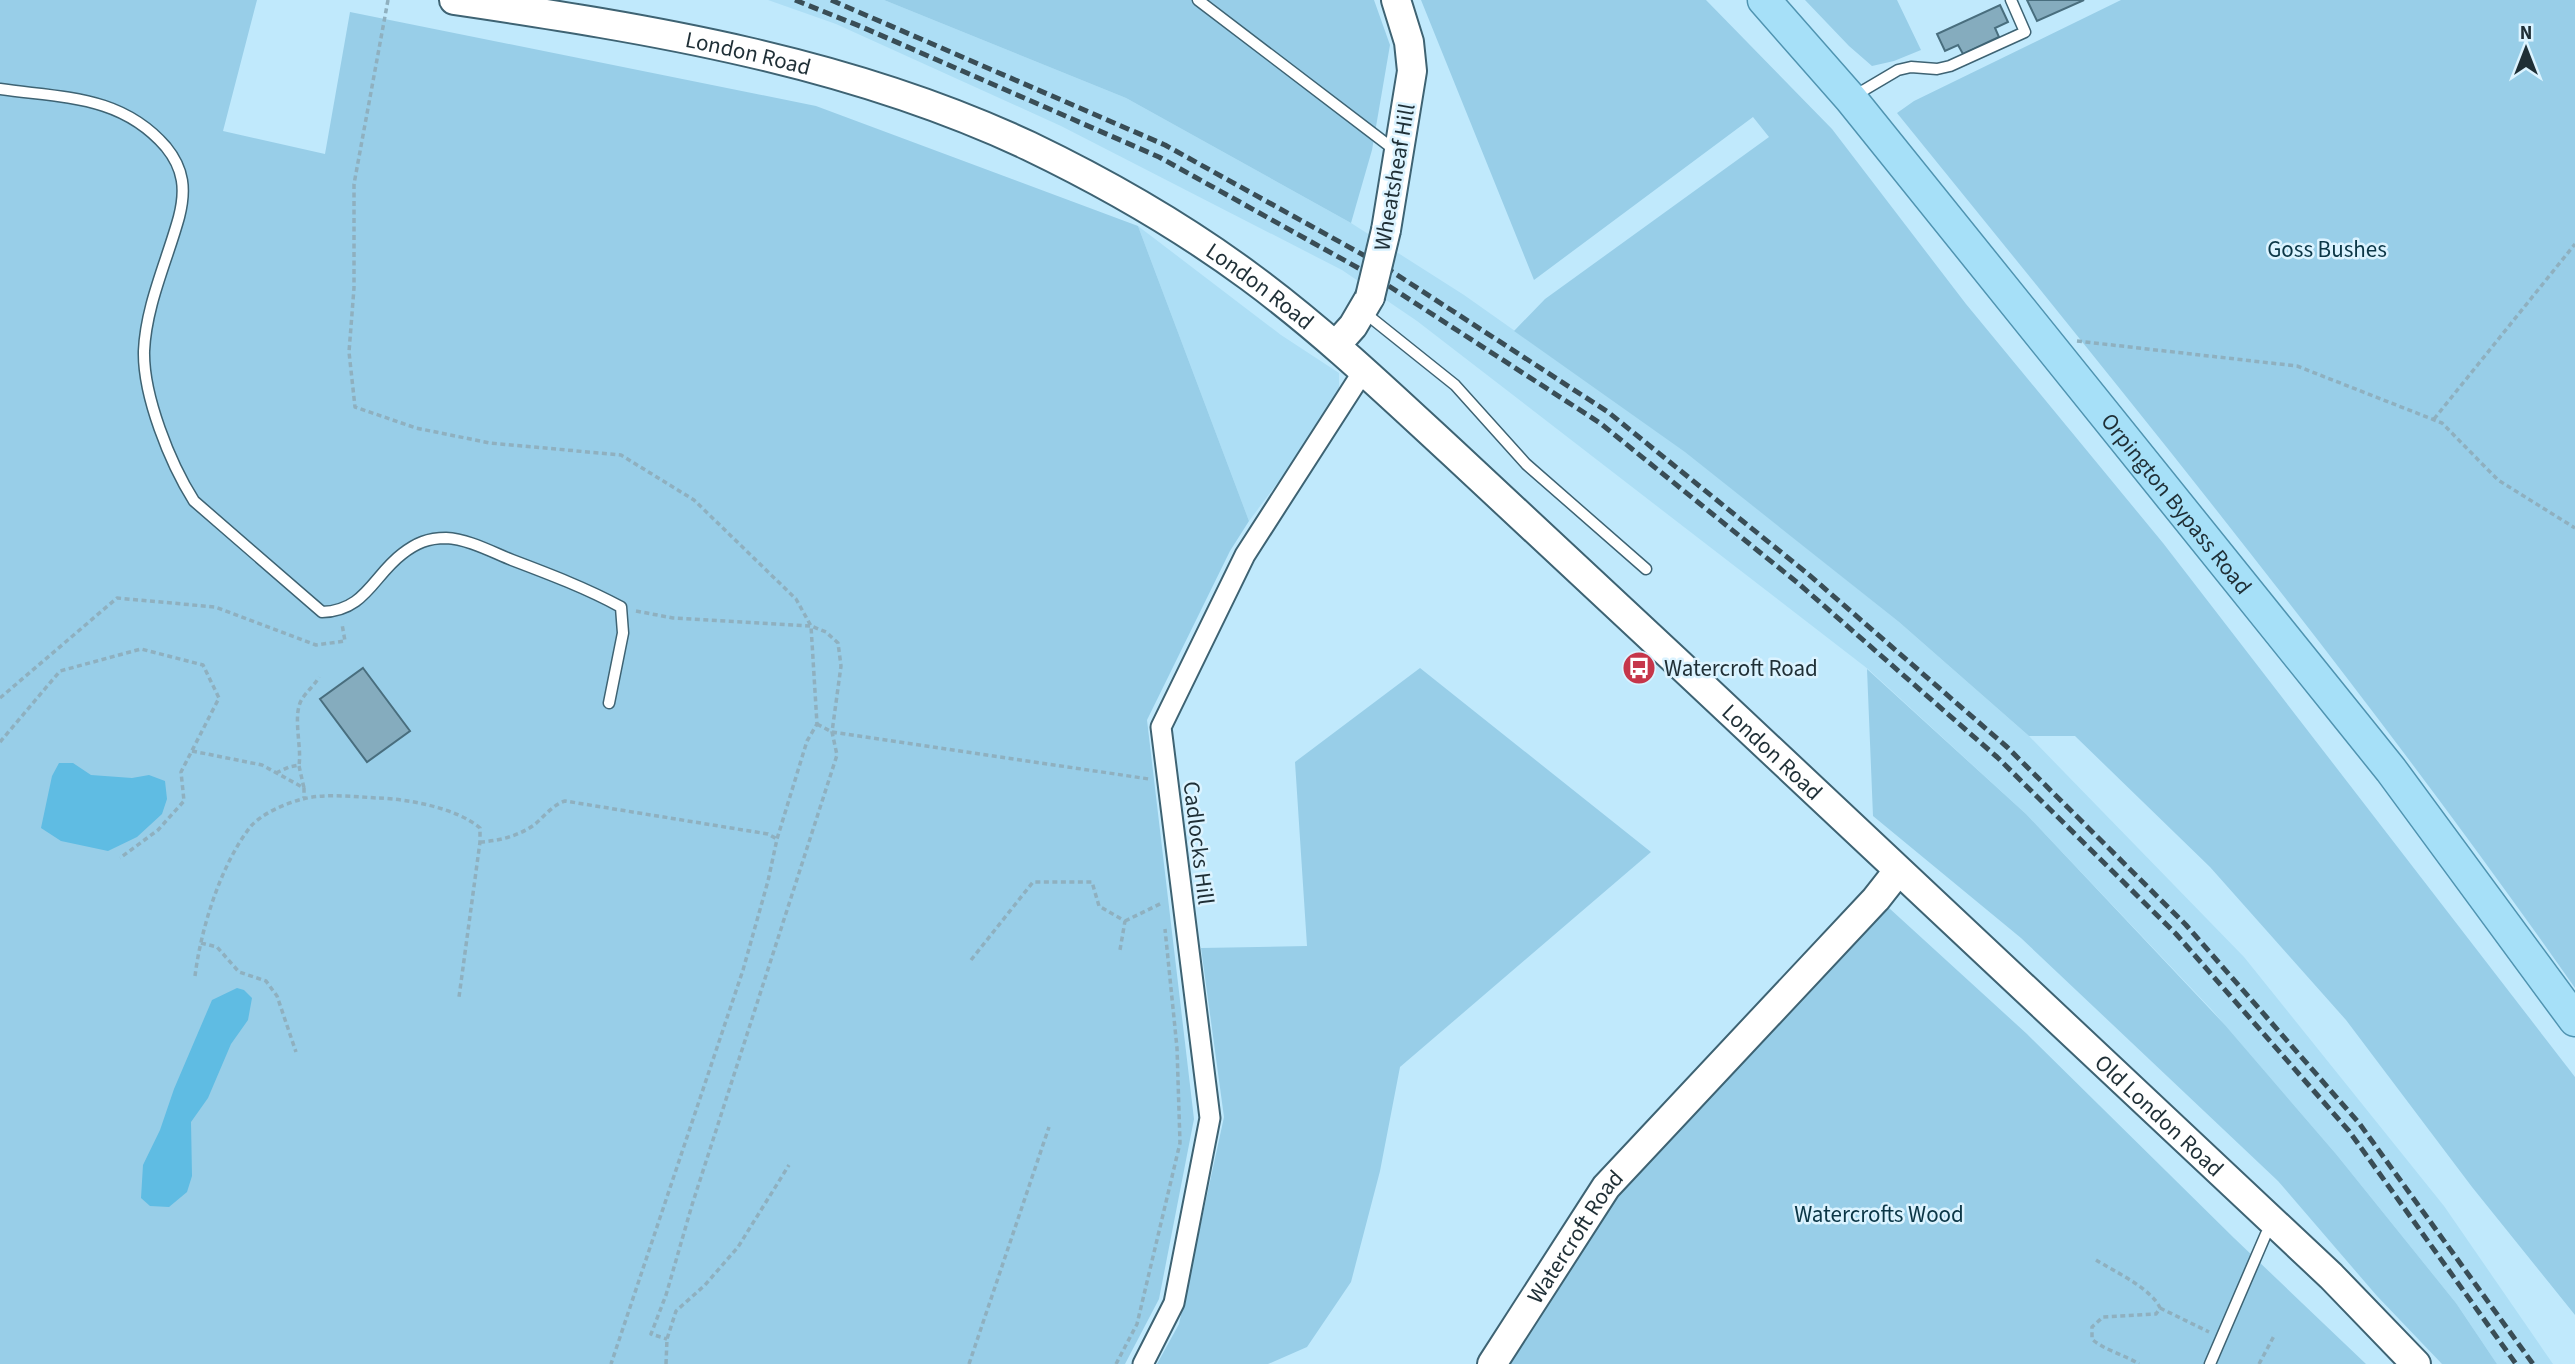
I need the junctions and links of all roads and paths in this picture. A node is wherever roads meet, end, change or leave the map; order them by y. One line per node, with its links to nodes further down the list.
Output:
1 (388, 0): 20 (path)
2 (454, 0): 13 (street, London Road)
3 (1198, 0): 9 (lane)
4 (1396, 0): 9 (street, Wheatsheaf Hill)
5 (1765, 0): 8 (main road, Orpington Bypass Road)
6 (2011, 0): 8 (lane)
7 (0, 89): 19 (lane)
8 (1851, 99): 12 (main road, Orpington Bypass Road)
9 (1399, 153): 11 (street, Wheatsheaf Hill, bridge)
10 (2575, 244): 15 (path)
11 (1366, 304): 13 (street, Wheatsheaf Hill); 17 (lane)
12 (2043, 337): 15 (path); 45 (main road, Orpington Bypass Road)
13 (1336, 345): 14 (street, London Road)
14 (1364, 370): 30 (street, Cadlocks Hill); 36 (street, London Road)
15 (2434, 419): 16 (path)
16 (2575, 528)
17 (1646, 569)
18 (621, 607): 19 (lane); 20 (path); 23 (lane)
19 (339, 610): 22 (path)
20 (811, 626): 24 (path); 25 (path)
21 (319, 677): 28 (path)
22 (0, 698)
23 (609, 703)
24 (817, 724): 25 (path); 33 (path)
25 (832, 732): 30 (path); 54 (path)
26 (0, 742): 27 (path)
27 (192, 751): 29 (path); 35 (path)
28 (299, 765): 29 (path); 31 (path)
29 (276, 773): 31 (path)
30 (1167, 781): 59 (street, Cadlocks Hill)
31 (304, 788): 32 (path)
32 (304, 798): 34 (path); 40 (path)
33 (777, 839): 34 (path); 55 (path)
34 (480, 842): 44 (path)
35 (120, 858)
36 (1898, 871): 49 (street, Old London Road); 60 (street, Watercroft Road)
37 (1163, 914): 38 (path)
38 (1125, 921): 41 (path); 42 (path)
39 (1164, 925): 58 (path)
40 (201, 943): 43 (path); 46 (path)
41 (1119, 950)
42 (971, 960)
43 (195, 976)
44 (459, 997)
45 (2575, 1020)
46 (296, 1052)
47 (1049, 1127): 57 (path)
48 (789, 1165): 54 (path)
49 (2274, 1223): 53 (lane); 64 (street, Old London Road)
50 (2096, 1260): 51 (path)
51 (2160, 1308): 53 (path); 61 (path)
52 (2275, 1334): 63 (path)
53 (2221, 1338): 62 (lane)
54 (667, 1339): 56 (path)
55 (611, 1364)
56 (666, 1364)
57 (969, 1364)
58 (1116, 1364)
59 (1143, 1364)
60 (1492, 1364)
61 (2138, 1364)
62 (2210, 1364)
63 (2259, 1364)
64 (2416, 1364)

